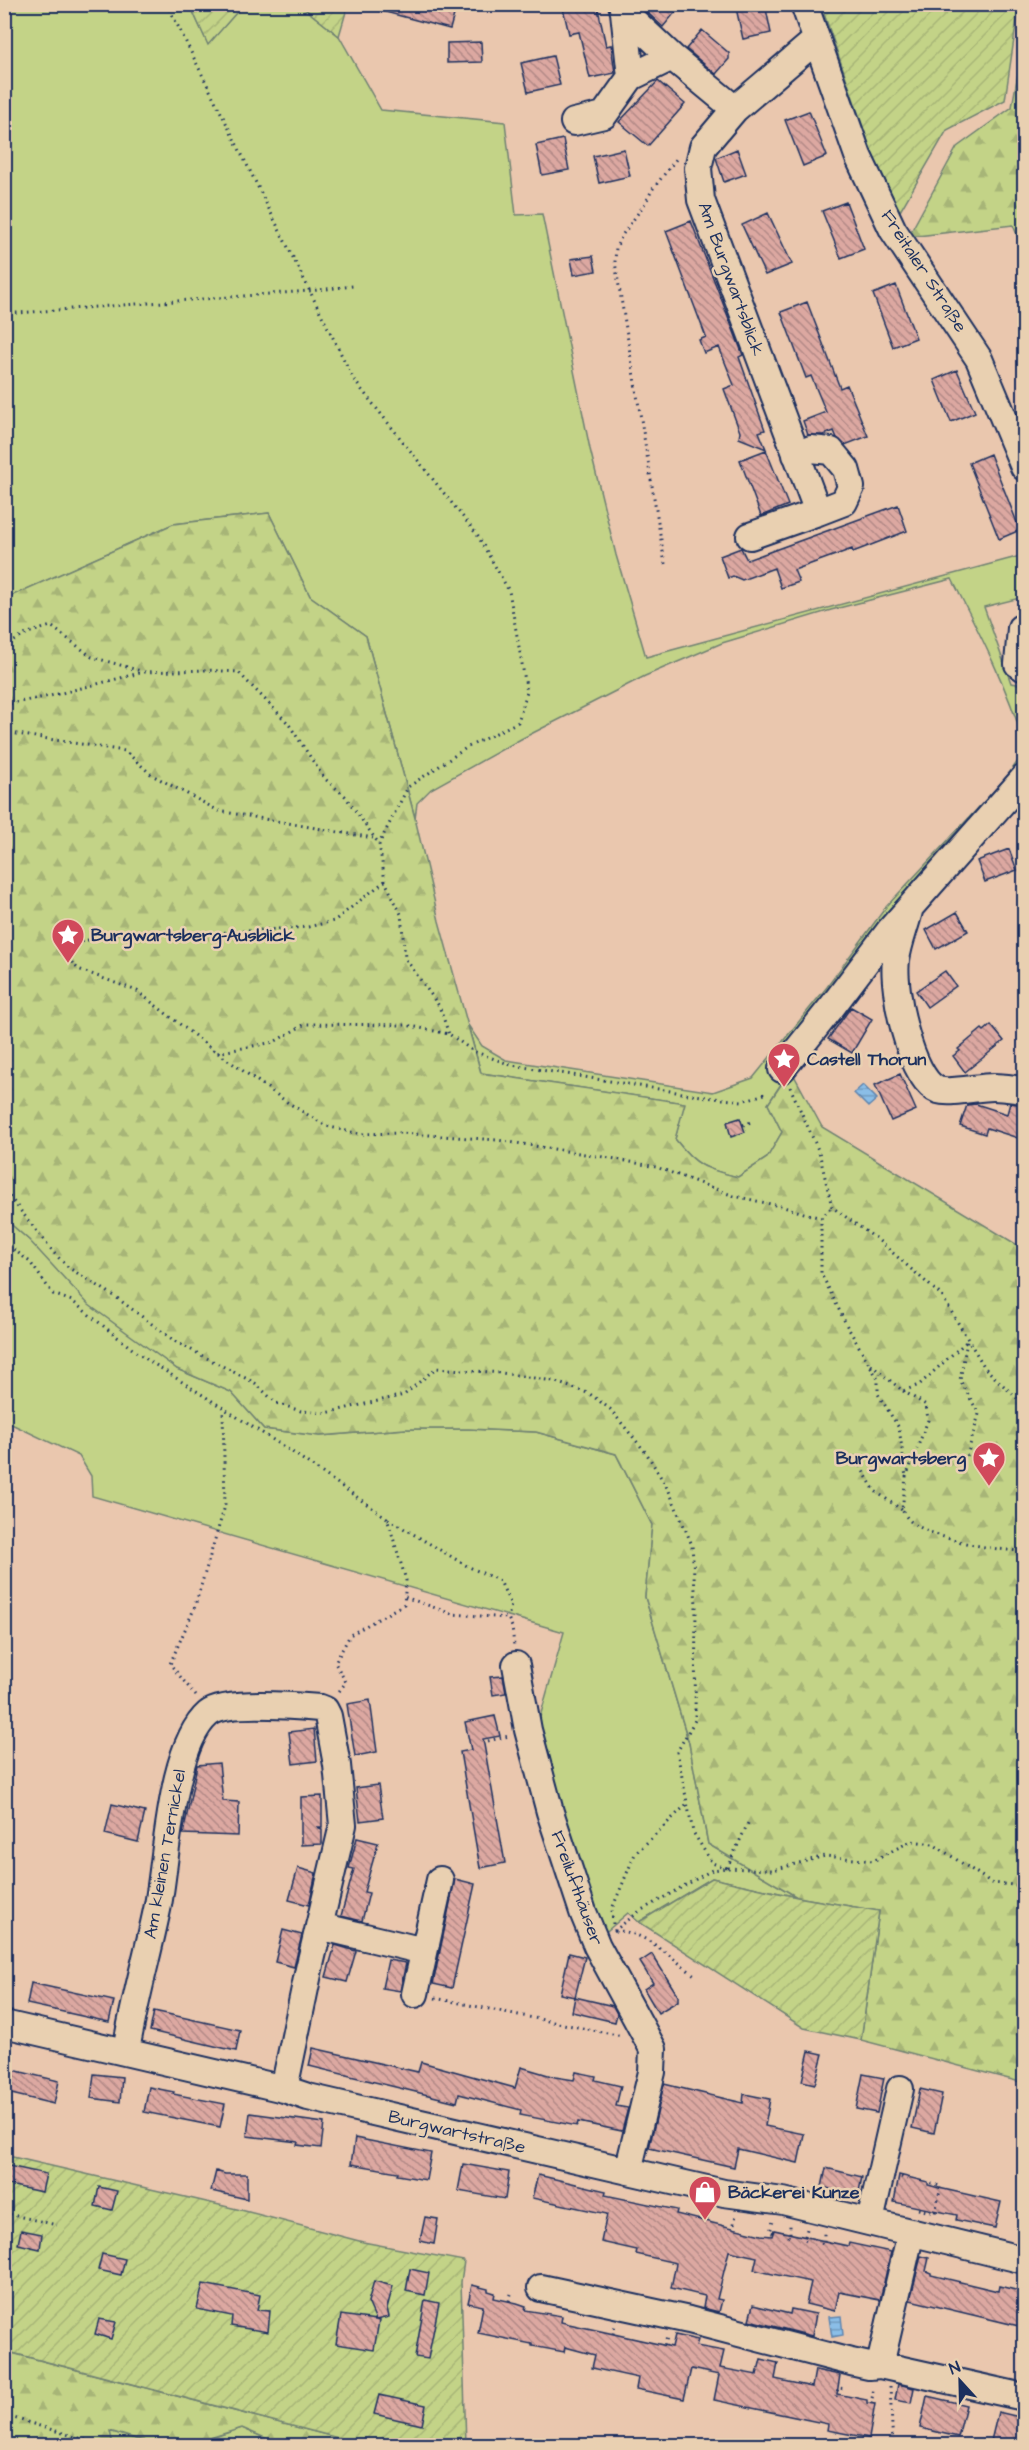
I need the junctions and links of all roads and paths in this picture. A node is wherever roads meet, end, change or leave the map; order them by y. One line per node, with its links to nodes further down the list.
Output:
1 (15, 4): 4 (path)
2 (167, 4): 13 (path)
3 (804, 4): 6 (street, Freitaler Straße)
4 (4, 7)
5 (623, 8): 7 (street); 8 (street)
6 (816, 40): 9 (street); 16 (street, Freitaler Straße)
7 (672, 57): 8 (street); 9 (street)
8 (631, 77): 10 (street)
9 (735, 109): 11 (street)
10 (574, 122)
11 (703, 147): 15 (street, Am Burgwartsblick); 19 (path)
12 (353, 286): 13 (path)
13 (309, 291): 14 (path); 28 (path)
14 (4, 314)
15 (796, 455): 17 (street, Am Burgwartsblick); 17 (street)
16 (1024, 467)
17 (818, 512): 18 (street)
18 (750, 536)
19 (665, 564)
20 (1016, 629): 22 (street)
21 (4, 647): 23 (path)
22 (1024, 668)
23 (144, 672): 24 (path); 27 (path)
24 (4, 705)
25 (4, 732): 27 (path)
26 (1024, 778): 30 (street)
27 (373, 838): 28 (path)
28 (379, 844): 29 (path)
29 (385, 881): 31 (path); 32 (path)
30 (910, 908): 33 (street); 34 (street)
31 (449, 1034): 32 (path); 35 (path)
32 (217, 1053): 40 (path)
33 (782, 1069): 39 (path)
34 (1024, 1090)
35 (765, 1094)
36 (752, 1122): 37 (path)
37 (743, 1125)
38 (4, 1195): 60 (path)
39 (832, 1207): 40 (path); 42 (path)
40 (821, 1218): 43 (path)
41 (4, 1242): 46 (path)
42 (968, 1340): 44 (path); 45 (path); 48 (path)
43 (870, 1364): 44 (path); 49 (path)
44 (903, 1390): 49 (path)
45 (1024, 1405)
46 (223, 1410): 51 (path); 57 (path)
47 (854, 1456): 50 (path)
48 (967, 1456)
49 (906, 1477): 50 (path)
50 (902, 1510): 52 (path)
51 (387, 1518): 53 (path); 54 (path)
52 (1024, 1551)
53 (405, 1597): 54 (path); 56 (path)
54 (508, 1618): 55 (path)
55 (516, 1665): 71 (street, Freilufthäuser)
56 (346, 1682)
57 (209, 1713): 65 (street); 72 (street, Am kleinen Ternickel)
58 (501, 1738): 59 (path)
59 (488, 1741)
60 (687, 1803): 62 (path); 66 (path)
61 (749, 1821): 62 (path)
62 (728, 1868): 64 (path); 66 (path)
63 (440, 1880): 67 (street)
64 (1024, 1886)
65 (319, 1926): 67 (street); 73 (street)
66 (613, 1931): 68 (path)
67 (424, 1951): 69 (street)
68 (696, 1976)
69 (415, 1994): 71 (path)
70 (4, 2024): 72 (street, Burgwartstraße)
71 (650, 2042): 75 (street, Freilufthäuser)
72 (126, 2051): 73 (street, Burgwartstraße)
73 (284, 2089): 75 (street, Burgwartstraße)
74 (900, 2089): 80 (street)
75 (628, 2171): 80 (street, Burgwartstraße)
76 (928, 2183): 79 (path)
77 (4, 2213): 82 (path)
78 (773, 2220): 85 (path)
79 (914, 2220): 80 (street, Burgwartstraße); 89 (street, Burgwartstraße); 93 (street)
80 (870, 2221)
81 (790, 2224): 86 (path)
82 (57, 2225)
83 (807, 2228): 87 (path)
84 (824, 2232): 88 (path)
85 (773, 2233)
86 (788, 2236)
87 (807, 2241)
88 (821, 2243)
89 (1024, 2260)
90 (541, 2288): 93 (street)
91 (511, 2294): 92 (path)
92 (509, 2301)
93 (885, 2374): 96 (street); 99 (path)
94 (846, 2389): 95 (path)
95 (836, 2397)
96 (1024, 2397)
97 (4, 2415): 98 (path)
98 (105, 2445)
99 (893, 2445)

